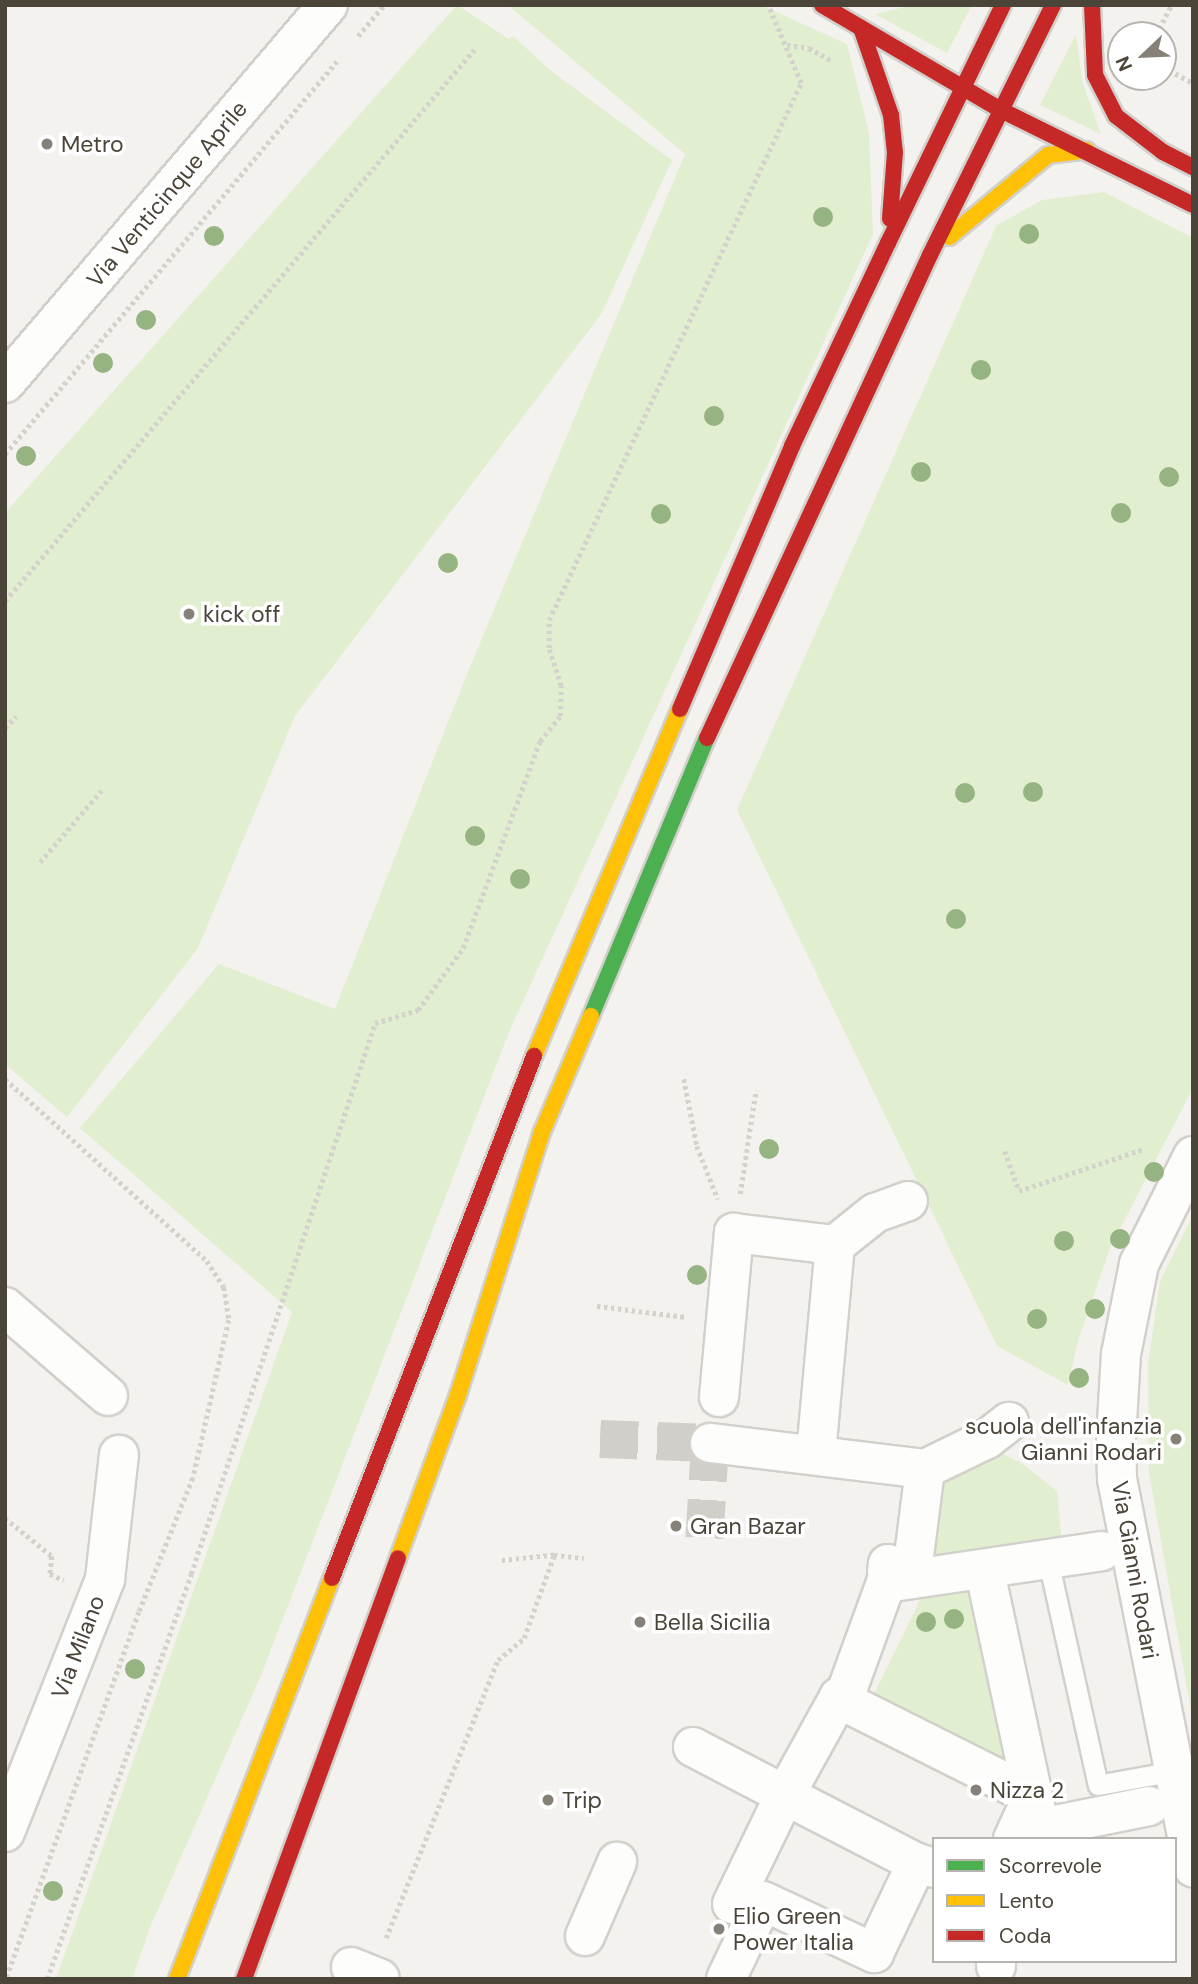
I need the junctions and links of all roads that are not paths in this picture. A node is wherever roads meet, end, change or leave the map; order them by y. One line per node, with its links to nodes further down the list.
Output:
1 (328, 5): 14 (street, Via Venticinque Aprile)
2 (822, 5): 6 (main road)
3 (1003, 5): 7 (main road)
4 (1054, 5): 8 (main road)
5 (1092, 5): 10 (main road)
6 (861, 28): 7 (main road); 12 (main road)
7 (964, 85): 8 (main road); 12 (main road)
8 (999, 109): 9 (main road); 13 (main road)
9 (1087, 150): 11 (main road); 13 (main road)
10 (1193, 167)
11 (1193, 205)
12 (888, 243): 44 (main road)
13 (930, 255): 32 (main road)
14 (5, 383)
15 (1193, 1156): 33 (street, Via Gianni Rodari)
16 (908, 1201): 17 (street)
17 (835, 1245): 20 (street); 24 (street)
18 (5, 1307): 19 (street)
19 (108, 1396)
20 (719, 1397)
21 (1009, 1422): 25 (street)
22 (710, 1443): 24 (street)
23 (119, 1455): 37 (street, Via Milano)
24 (816, 1455): 25 (street)
25 (925, 1469): 29 (street)
26 (1102, 1551): 27 (street)
27 (1048, 1560): 28 (street); 33 (lane)
28 (985, 1572): 29 (street); 35 (street)
29 (887, 1583): 30 (street)
30 (843, 1701): 34 (street); 35 (street)
31 (693, 1747): 34 (street)
32 (325, 1762): 45 (main road); 46 (main road)
33 (1174, 1771): 41 (street, Via Gianni Rodari)
34 (785, 1796): 40 (street); 42 (street)
35 (1033, 1796): 36 (street); 38 (street)
36 (1149, 1806)
37 (5, 1832)
38 (1014, 1837)
39 (617, 1862): 43 (street)
40 (925, 1866): 42 (street)
41 (1193, 1868)
42 (745, 1898): 47 (street)
43 (585, 1936)
44 (177, 1979)
45 (244, 1979)
46 (261, 1979)
47 (726, 1979)

